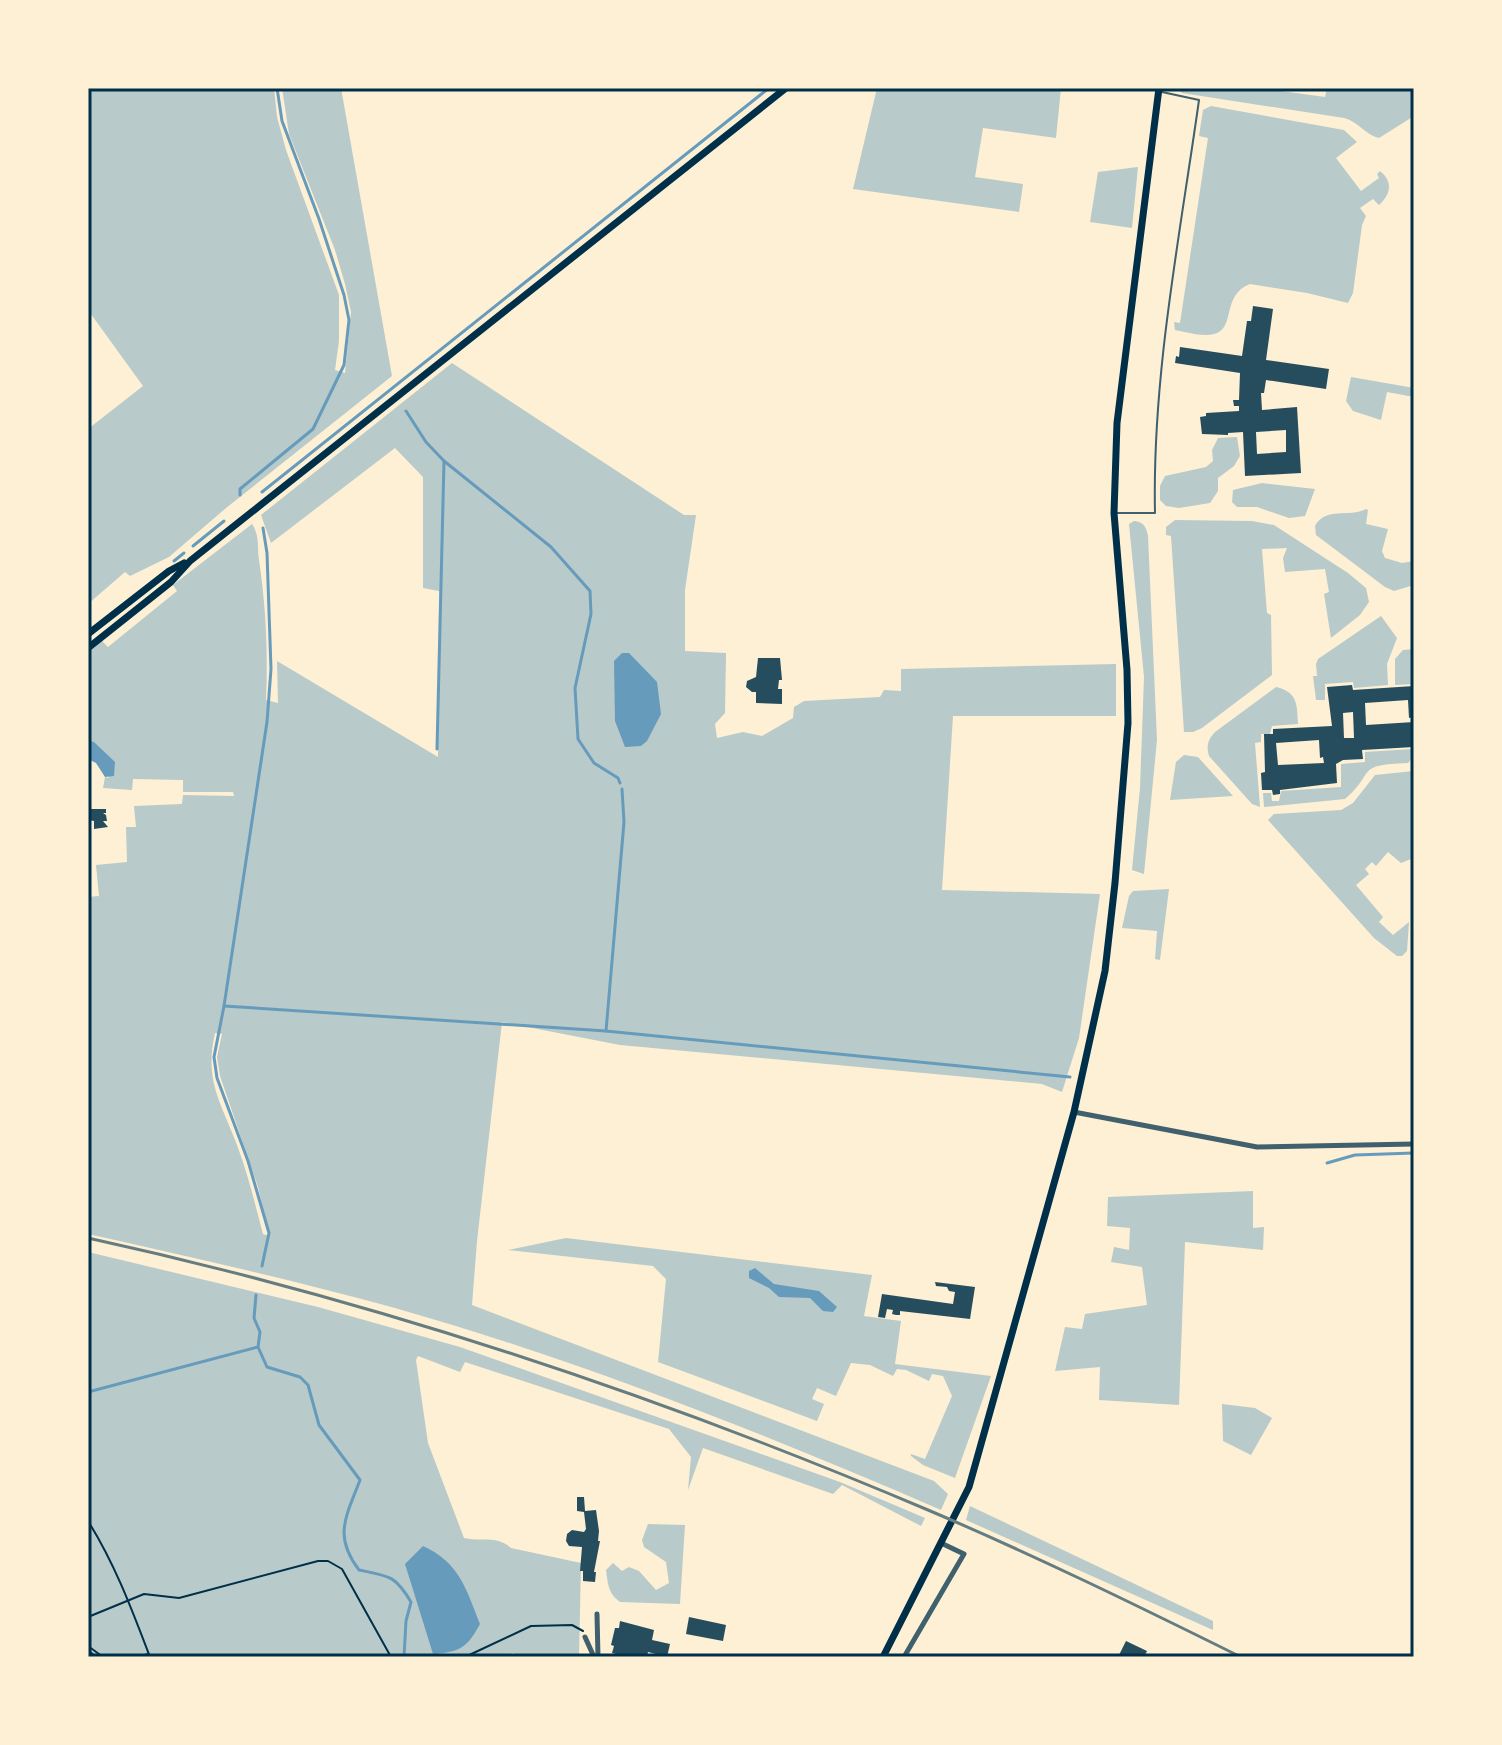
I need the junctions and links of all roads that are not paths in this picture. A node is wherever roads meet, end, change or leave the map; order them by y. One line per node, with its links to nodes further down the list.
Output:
1 (786, 88): 4 (main road)
2 (1158, 90): 3 (main road); 3 (lane)
3 (1114, 513): 7 (main road)
4 (190, 561): 5 (main road); 6 (main road)
5 (88, 634)
6 (88, 648)
7 (1074, 1112): 8 (street); 9 (main road)
8 (1414, 1144)
9 (941, 1543): 13 (main road); 14 (street)
10 (597, 1614): 12 (street)
11 (585, 1637): 12 (street)
12 (596, 1657)
13 (883, 1657)
14 (904, 1657)

